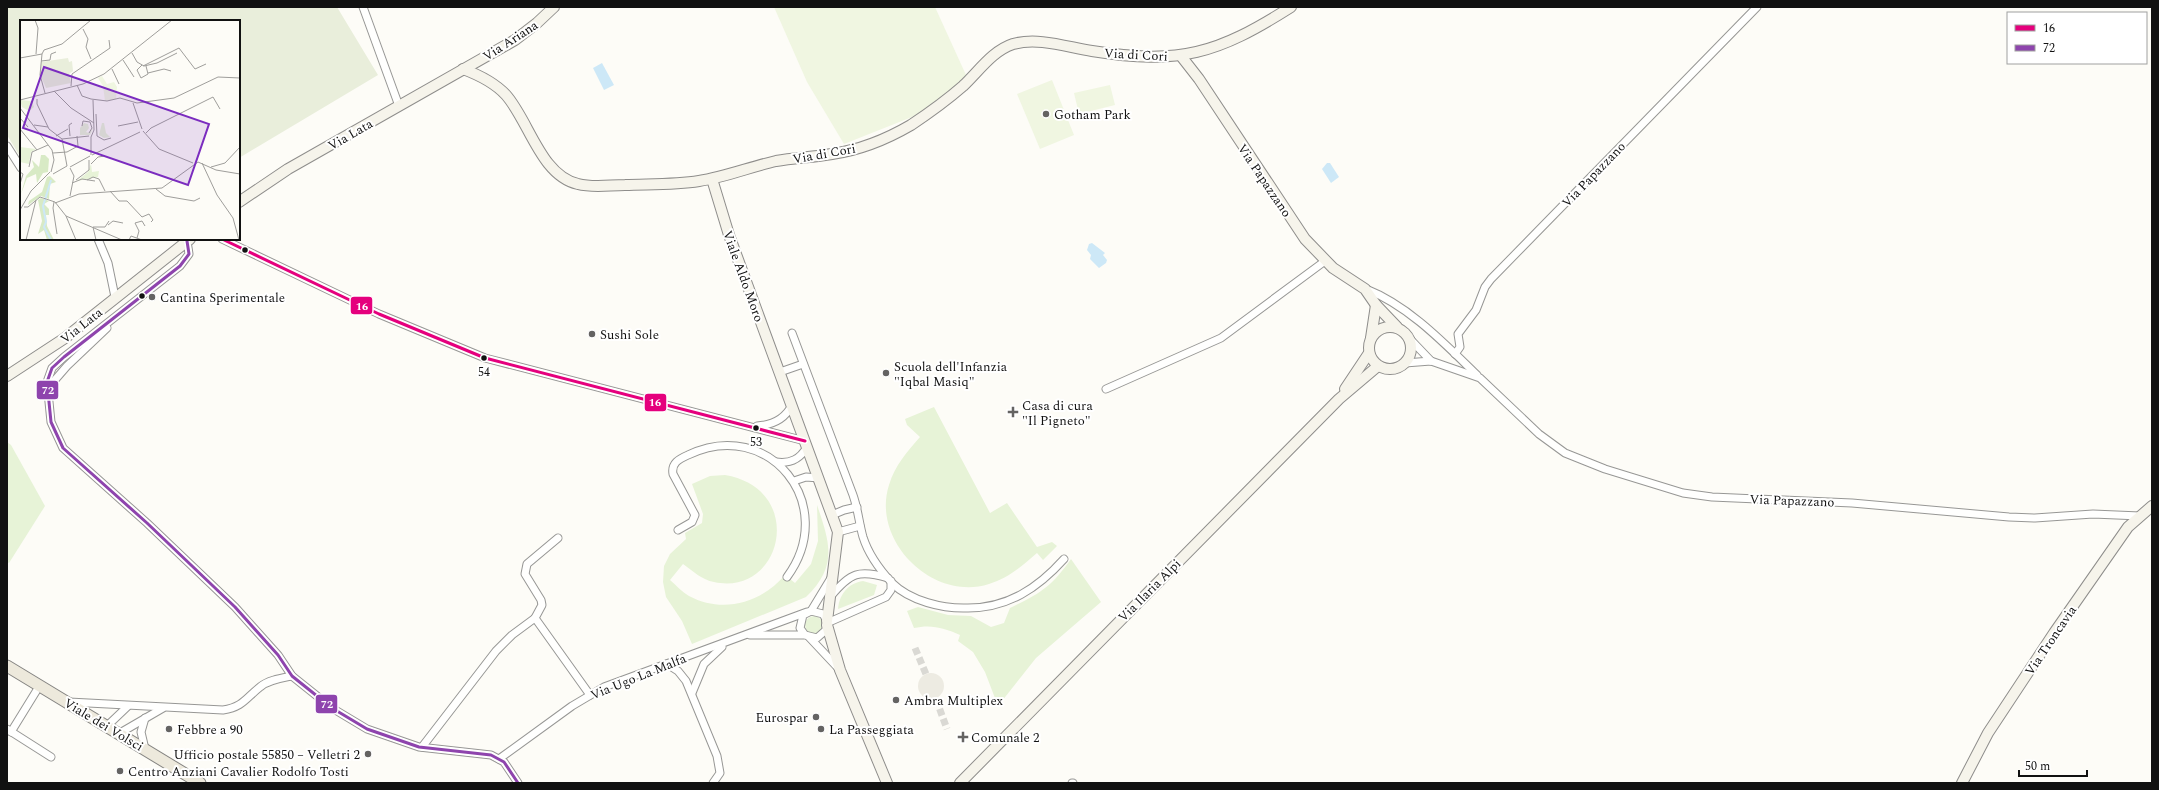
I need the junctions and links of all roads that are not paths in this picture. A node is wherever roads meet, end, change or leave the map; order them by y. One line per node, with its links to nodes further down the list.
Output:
1 (364, 7): 7 (street)
2 (554, 7): 6 (street, Via Ariana)
3 (1291, 7): 5 (street, Via di Cori)
4 (1757, 7): 24 (street, Via Papazzano)
5 (1181, 56): 10 (street, Via di Cori); 15 (street, Via Papazzano)
6 (463, 69): 7 (street, Via Lata); 10 (street, Via di Cori)
7 (399, 106): 11 (street, Via Lata)
8 (7, 146): 9 (street)
9 (20, 166)
10 (712, 179): 29 (street, Viale Aldo Moro)
11 (240, 201)
12 (98, 240): 17 (street)
13 (188, 240): 17 (street, Via Lata); 62 (street)
14 (224, 240): 35 (street)
15 (1325, 261): 16 (street, Via Papazzano); 32 (street)
16 (1365, 289): 18 (street, Via Papazzano); 24 (street, Via Papazzano)
17 (115, 297): 30 (street, Via Lata)
18 (1376, 305): 19 (street, Via Papazzano); 21 (street)
19 (1397, 327): 21 (street); 22 (street)
20 (792, 333): 27 (street)
21 (1371, 338): 23 (street)
22 (1410, 339): 25 (street, Via Papazzano); 26 (street)
23 (1369, 353): 28 (street); 33 (street, Via Ilaria Alpi)
24 (1455, 354): 31 (street, Via Papazzano)
25 (1431, 361): 26 (street, Via Papazzano); 31 (street, Via Papazzano)
26 (1405, 363): 28 (street)
27 (803, 364): 29 (street); 41 (street)
28 (1378, 366): 33 (street, Via Ilaria Alpi)
29 (780, 372): 34 (street, Viale Aldo Moro)
30 (7, 376)
31 (1480, 378): 43 (street, Via Papazzano)
32 (1106, 389)
33 (1339, 399): 81 (street, Via Ilaria Alpi)
34 (792, 405): 35 (street); 36 (street, Viale Aldo Moro)
35 (754, 427): 36 (street)
36 (806, 444): 37 (street); 38 (street, Viale Aldo Moro)
37 (776, 462): 39 (street); 45 (street)
38 (819, 478): 39 (street); 42 (street, Viale Aldo Moro)
39 (794, 481): 50 (street)
40 (2152, 506): 43 (street, Via Troncavia)
41 (857, 507): 42 (street); 44 (street)
42 (832, 515): 46 (street, Viale Aldo Moro)
43 (2140, 516): 82 (street, Via Troncavia)
44 (860, 526): 46 (street); 51 (street)
45 (678, 530)
46 (838, 532): 49 (street)
47 (558, 538): 54 (street)
48 (1064, 559): 51 (street)
49 (833, 574): 52 (street); 53 (street)
50 (787, 577)
51 (889, 580): 52 (street); 55 (street)
52 (831, 596): 55 (street)
53 (809, 612): 55 (street); 56 (street, Via Ugo La Malfa); 57 (street)
54 (535, 618): 65 (street); 73 (street)
55 (827, 623): 57 (street); 61 (street)
56 (744, 635): 57 (street, Via Ugo La Malfa); 58 (street, Via Ugo La Malfa)
57 (807, 636): 61 (street)
58 (732, 640): 59 (street, Via Ugo La Malfa); 64 (street)
59 (667, 664): 64 (street); 65 (street, Via Ugo La Malfa)
60 (7, 666): 63 (main road, Viale dei Volsci)
61 (840, 670): 80 (street)
62 (292, 676): 68 (street); 73 (street)
63 (40, 685): 66 (main road, Viale dei Volsci); 71 (street)
64 (692, 693): 79 (street)
65 (590, 695): 76 (street, Via Ugo La Malfa)
66 (68, 702): 67 (street); 70 (main road, Viale dei Volsci)
67 (128, 706): 68 (street); 70 (street)
68 (163, 708): 69 (street)
69 (145, 718): 72 (street); 74 (street)
70 (107, 726): 72 (main road, Viale dei Volsci)
71 (9, 730): 75 (street)
72 (120, 733): 74 (main road, Viale dei Volsci)
73 (422, 747): 76 (street)
74 (145, 749): 77 (main road, Viale dei Volsci)
75 (51, 757)
76 (499, 759): 78 (street)
77 (200, 783)
78 (518, 783)
79 (713, 783)
80 (887, 783)
81 (960, 783)
82 (1962, 783)

